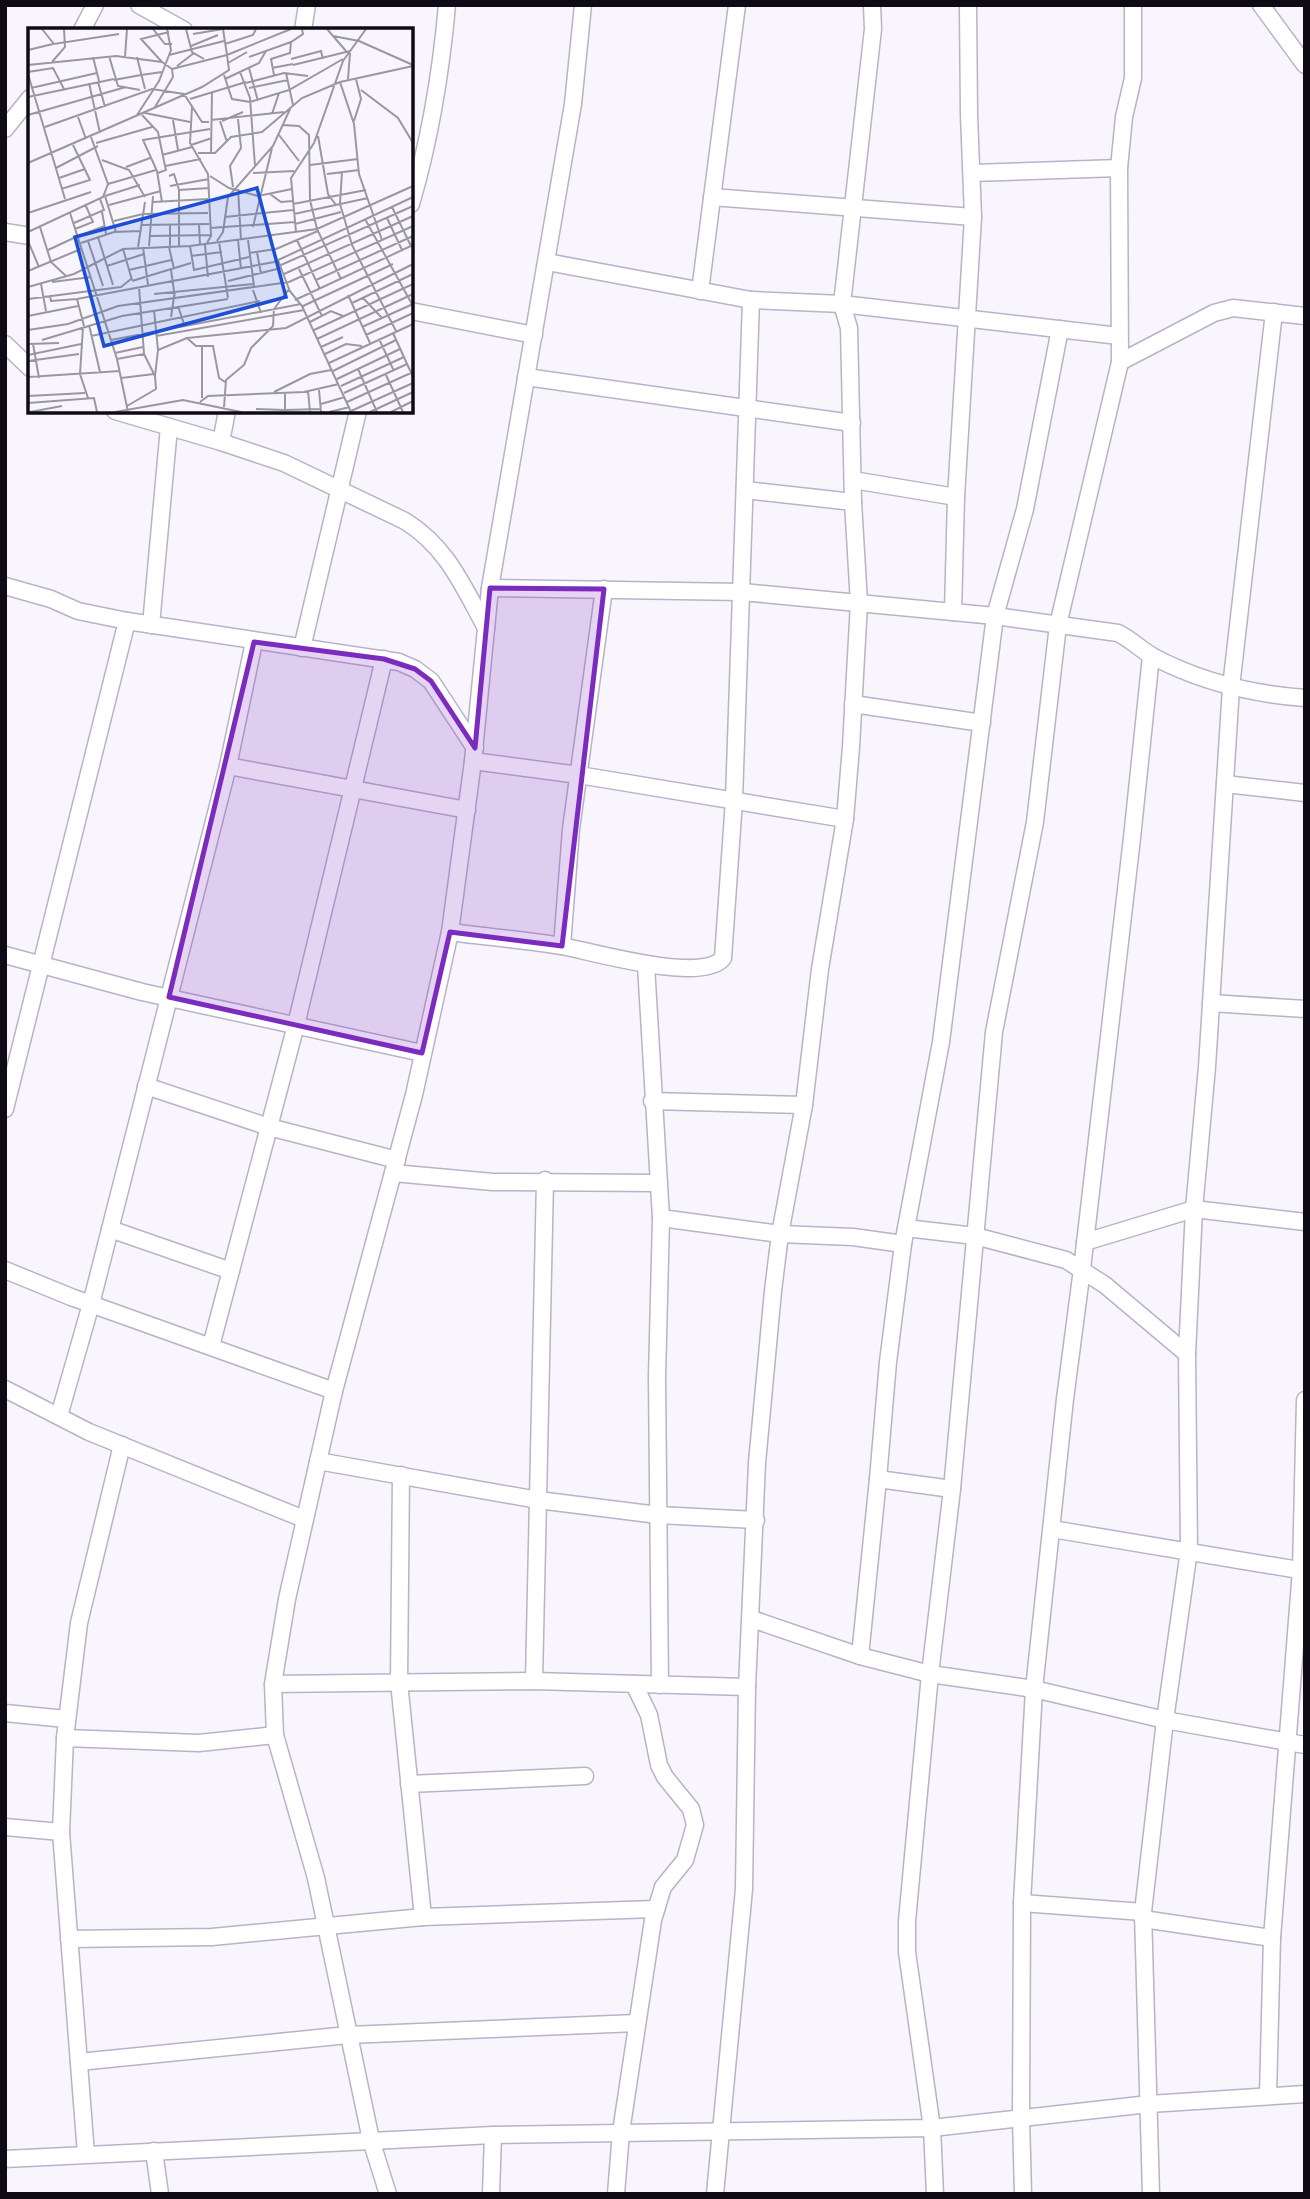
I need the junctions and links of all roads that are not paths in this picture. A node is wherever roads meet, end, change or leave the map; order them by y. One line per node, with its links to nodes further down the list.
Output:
1 (95, 5): 11 (street)
2 (139, 5): 12 (street)
3 (307, 5): 13 (street)
4 (447, 5): 17 (street)
5 (583, 5): 26 (street)
6 (737, 5): 21 (street)
7 (872, 5): 22 (street)
8 (968, 5): 19 (street)
9 (1133, 5): 18 (street)
10 (1261, 5): 14 (street)
11 (83, 28)
12 (180, 28)
13 (303, 28)
14 (1305, 65)
15 (28, 100): 16 (street)
16 (5, 129)
17 (416, 167): 20 (street)
18 (1119, 168): 19 (street); 36 (street)
19 (972, 173): 23 (street)
20 (413, 189)
21 (712, 197): 22 (street); 27 (street)
22 (851, 208): 23 (street); 29 (street)
23 (973, 217): 33 (street)
24 (5, 232): 25 (street)
25 (28, 236)
26 (547, 262): 27 (street); 35 (street)
27 (700, 291): 28 (street)
28 (751, 300): 29 (street); 41 (street)
29 (842, 304): 33 (street); 45 (street)
30 (413, 311): 35 (street)
31 (1274, 312): 32 (street); 38 (street); 68 (street)
32 (1305, 316)
33 (968, 319): 34 (street); 51 (street)
34 (1060, 329): 36 (street); 59 (street)
35 (534, 335): 40 (street)
36 (1119, 336): 38 (street)
37 (5, 344): 39 (street)
38 (1120, 362): 62 (street)
39 (28, 366)
40 (526, 377): 41 (street); 54 (street)
41 (747, 407): 45 (street); 50 (street)
42 (122, 413): 46 (street)
43 (227, 413): 47 (street)
44 (358, 413): 49 (street)
45 (852, 423): 48 (street)
46 (169, 427): 47 (street); 61 (street)
47 (221, 442): 49 (street)
48 (853, 480): 51 (street); 52 (street)
49 (340, 489): 63 (street); 65 (street)
50 (745, 490): 52 (street); 56 (street)
51 (956, 497): 58 (street)
52 (853, 502): 57 (street)
53 (5, 586): 60 (street)
54 (490, 588): 55 (street); 63 (street)
55 (604, 589): 56 (street); 74 (street)
56 (742, 592): 57 (street); 78 (street)
57 (859, 603): 58 (street); 70 (street)
58 (953, 612): 59 (street)
59 (995, 616): 62 (street); 71 (street)
60 (127, 621): 61 (street); 84 (street)
61 (151, 625): 64 (street)
62 (1058, 625): 66 (street); 105 (street)
63 (486, 628): 72 (street)
64 (254, 642): 65 (street); 73 (street)
65 (302, 648): 67 (street)
66 (1151, 656): 68 (street); 106 (street)
67 (384, 659): 72 (street); 76 (street)
68 (1231, 687): 69 (street); 75 (street)
69 (1305, 698)
70 (853, 704): 71 (street); 80 (street)
71 (982, 723): 104 (street)
72 (474, 754): 74 (street); 79 (street)
73 (228, 766): 76 (street); 86 (street)
74 (579, 775): 78 (street); 82 (street)
75 (1225, 784): 77 (street); 87 (street)
76 (352, 789): 79 (street); 89 (street)
77 (1305, 793)
78 (734, 800): 80 (street); 85 (street)
79 (467, 810): 81 (street)
80 (845, 819): 93 (street)
81 (450, 932): 82 (street); 90 (street)
82 (562, 946): 85 (street)
83 (5, 955): 84 (street)
84 (42, 964): 86 (street); 94 (street)
85 (646, 965): 92 (street)
86 (169, 997): 89 (street); 91 (street)
87 (1211, 1003): 88 (street); 99 (street)
88 (1305, 1009)
89 (296, 1025): 90 (street); 95 (street)
90 (422, 1053): 96 (street)
91 (146, 1086): 95 (street); 102 (street)
92 (652, 1101): 93 (street); 98 (street)
93 (804, 1105): 103 (street)
94 (5, 1109)
95 (269, 1128): 96 (street); 109 (street)
96 (395, 1167): 97 (street); 114 (street)
97 (545, 1180): 98 (street); 122 (street)
98 (659, 1183): 100 (street)
99 (1194, 1209): 101 (street); 106 (street); 112 (street)
100 (661, 1218): 103 (street); 123 (street)
101 (1305, 1222)
102 (110, 1229): 109 (street); 110 (street)
103 (780, 1234): 104 (street); 125 (street)
104 (905, 1236): 105 (street); 120 (street)
105 (975, 1236): 107 (street); 121 (street)
106 (1085, 1242): 107 (street)
107 (1082, 1269): 112 (street); 126 (street)
108 (5, 1270): 110 (street)
109 (230, 1271): 111 (street)
110 (91, 1304): 111 (street); 116 (street)
111 (211, 1346): 114 (street)
112 (1187, 1354): 127 (street)
113 (5, 1389): 116 (street)
114 (334, 1391): 118 (street)
115 (1305, 1399): 128 (street)
116 (59, 1416): 117 (street)
117 (122, 1445): 124 (street); 140 (street)
118 (318, 1461): 119 (street); 124 (street)
119 (401, 1475): 122 (street); 133 (street)
120 (878, 1479): 121 (street); 130 (street)
121 (952, 1489): 131 (street)
122 (538, 1500): 123 (street); 132 (street)
123 (658, 1515): 125 (street); 136 (street)
124 (304, 1519): 134 (street)
125 (756, 1520): 129 (street)
126 (1052, 1529): 127 (street); 138 (street)
127 (1189, 1550): 128 (street); 141 (street)
128 (1303, 1571): 144 (street)
129 (752, 1619): 130 (street); 137 (street)
130 (860, 1656): 131 (street)
131 (930, 1674): 138 (street); 164 (street)
132 (534, 1681): 133 (street); 135 (street)
133 (399, 1682): 134 (street); 147 (street)
134 (273, 1684): 142 (street)
135 (634, 1685): 136 (street); 151 (street)
136 (660, 1685): 137 (street)
137 (747, 1687): 165 (street)
138 (1034, 1689): 141 (street); 150 (street)
139 (5, 1713): 140 (street)
140 (66, 1719): 143 (street)
141 (1166, 1720): 144 (street); 152 (street)
142 (275, 1735): 143 (street); 154 (street)
143 (65, 1738): 149 (street)
144 (1287, 1742): 145 (street); 155 (street)
145 (1305, 1745)
146 (584, 1776): 147 (street)
147 (409, 1784): 153 (street)
148 (5, 1827): 149 (street)
149 (61, 1832): 156 (street)
150 (1022, 1903): 152 (street); 163 (street)
151 (655, 1909): 153 (street); 157 (street)
152 (1143, 1915): 155 (street); 162 (street)
153 (423, 1917): 154 (street)
154 (325, 1925): 156 (street); 158 (street)
155 (1272, 1938): 161 (street)
156 (69, 1939): 159 (street)
157 (638, 2022): 158 (street); 166 (street)
158 (348, 2035): 159 (street); 168 (street)
159 (79, 2062): 170 (street)
160 (1305, 2094): 161 (street)
161 (1268, 2095): 162 (street)
162 (1149, 2104): 163 (street); 179 (street)
163 (1021, 2118): 164 (street); 178 (street)
164 (932, 2128): 165 (street); 177 (street)
165 (722, 2130): 166 (street); 176 (street)
166 (621, 2132): 167 (street); 175 (street)
167 (493, 2135): 168 (street); 174 (street)
168 (371, 2140): 169 (street); 173 (street)
169 (154, 2151): 170 (street); 172 (street)
170 (86, 2154): 171 (street)
171 (5, 2159)
172 (160, 2194)
173 (388, 2194)
174 (491, 2194)
175 (616, 2194)
176 (715, 2194)
177 (935, 2194)
178 (1023, 2194)
179 (1151, 2194)

